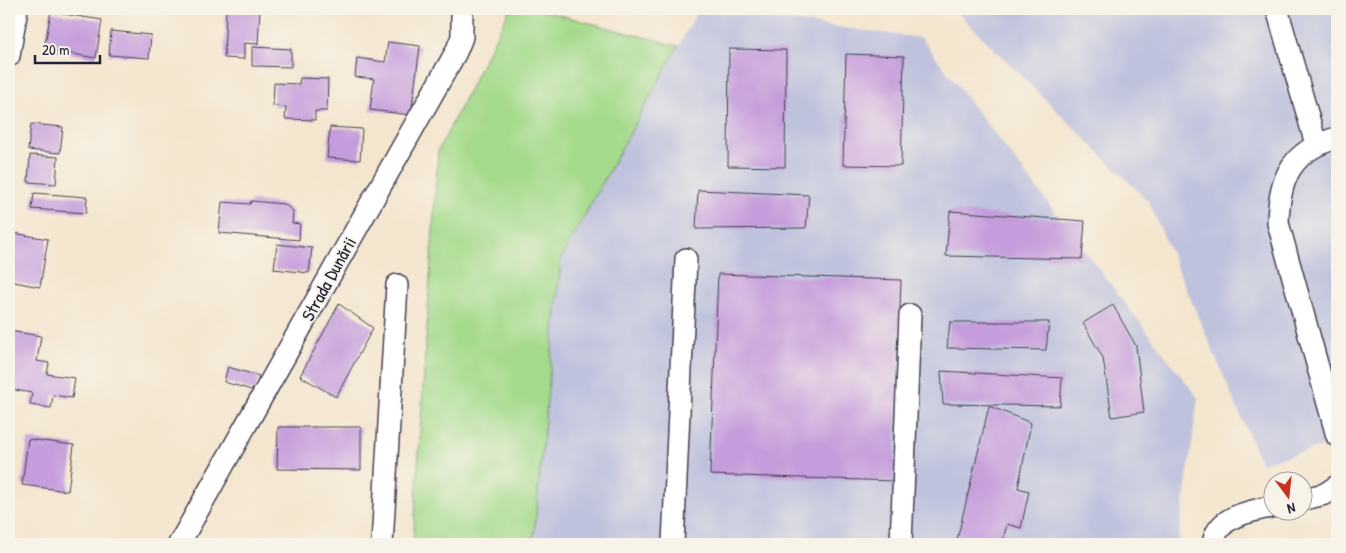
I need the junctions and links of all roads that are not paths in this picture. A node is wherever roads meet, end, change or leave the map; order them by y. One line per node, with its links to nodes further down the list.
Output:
1 (17, 9): 4 (street)
2 (462, 9): 14 (street, Strada Dunării)
3 (1277, 9): 6 (street)
4 (9, 56)
5 (1337, 138): 6 (street)
6 (1316, 144): 10 (street)
7 (686, 259): 16 (street)
8 (397, 285): 15 (street)
9 (910, 315): 17 (street)
10 (1337, 436)
11 (1337, 486): 12 (street)
12 (1314, 497)
13 (1264, 508): 18 (street)
14 (179, 544)
15 (382, 544)
16 (673, 544)
17 (901, 544)
18 (1213, 544)

